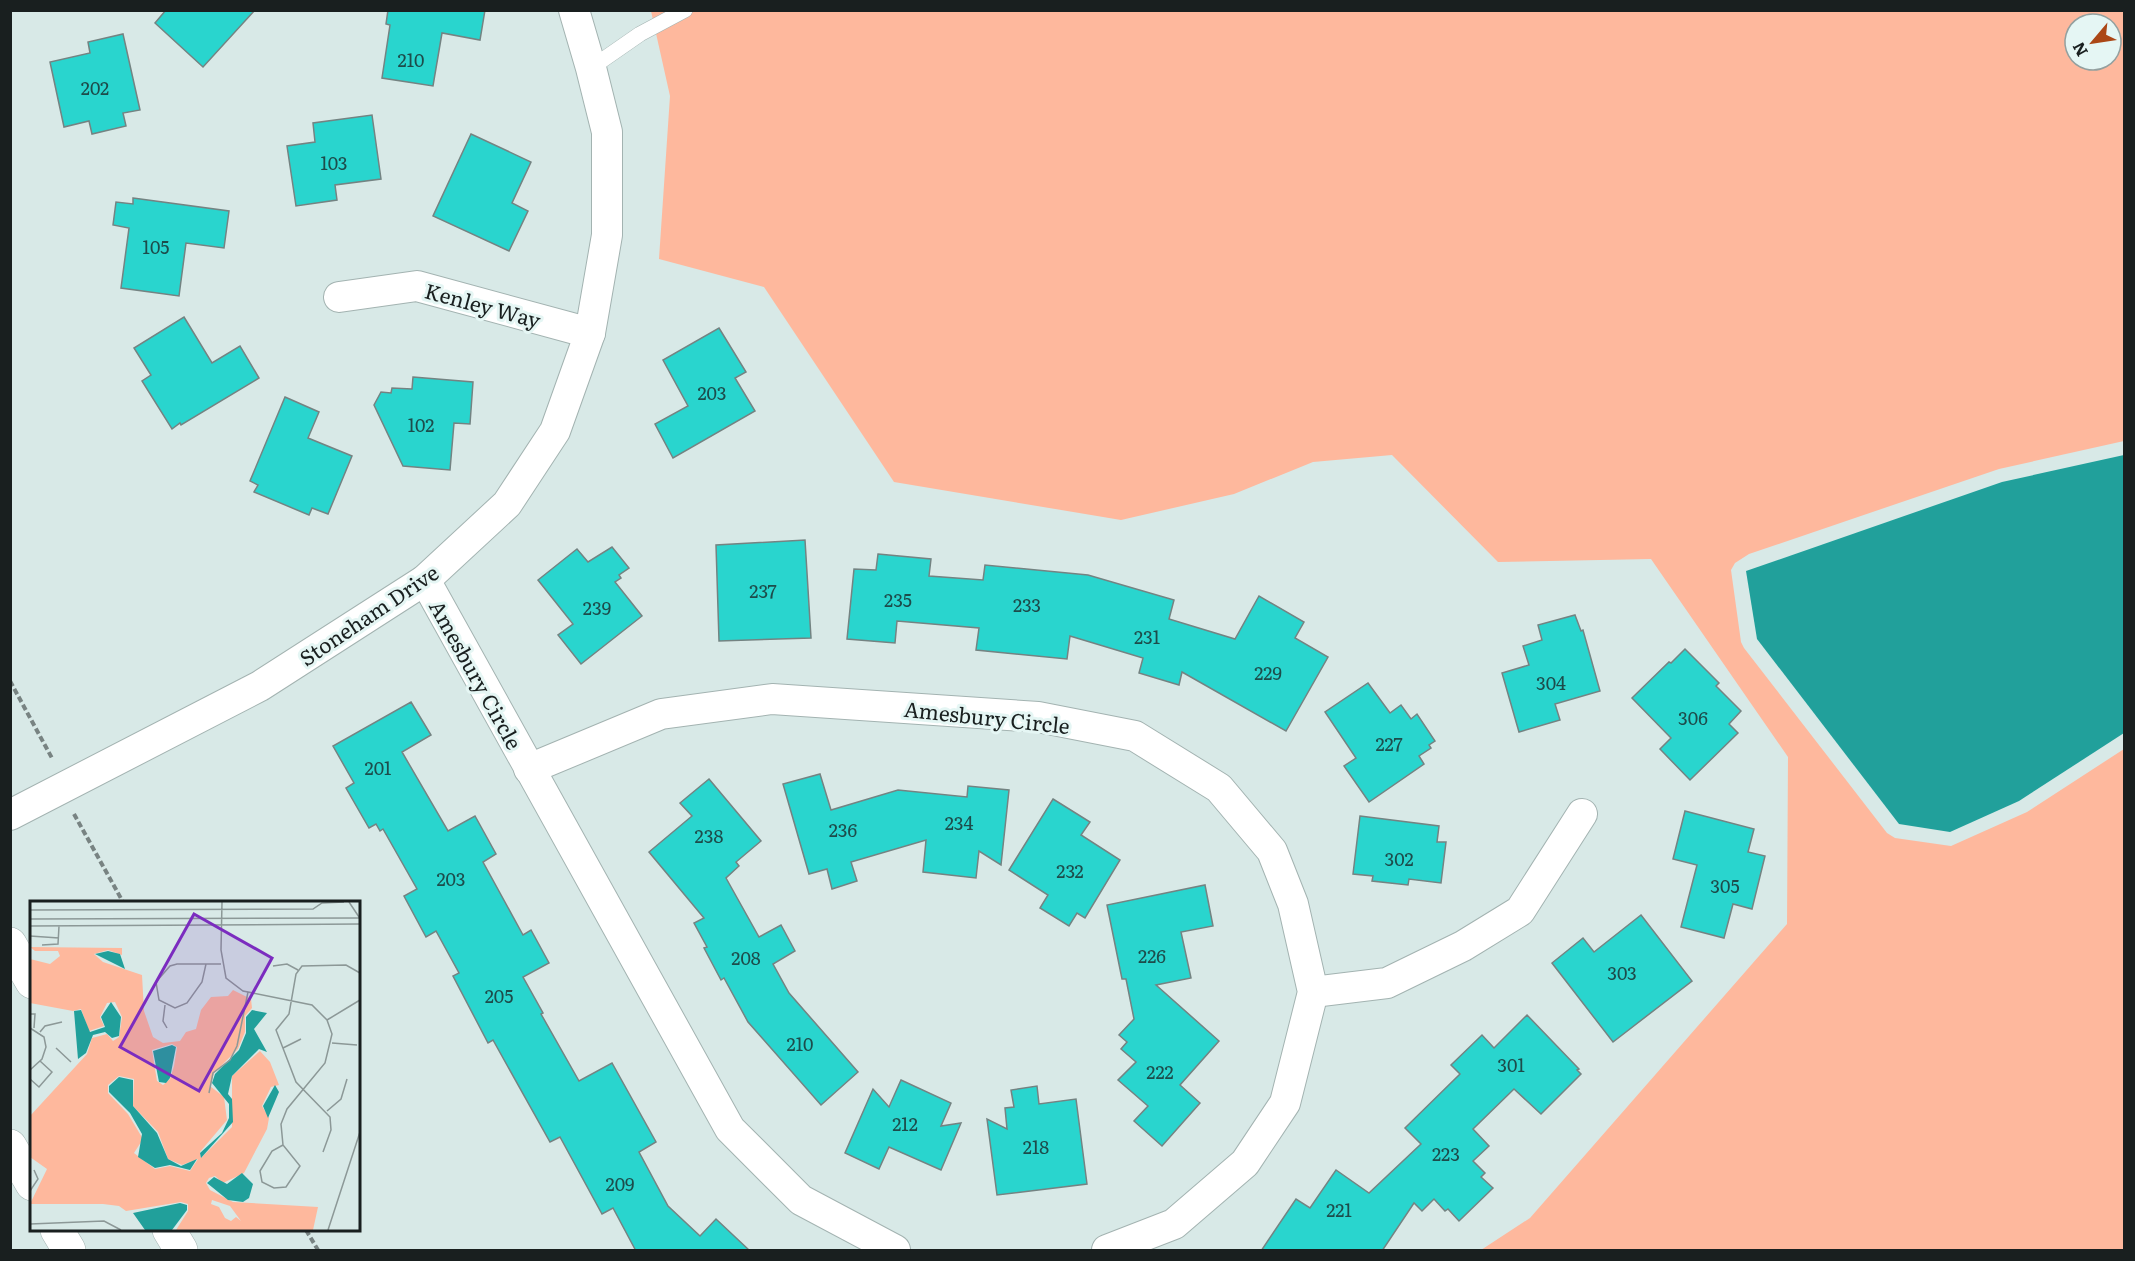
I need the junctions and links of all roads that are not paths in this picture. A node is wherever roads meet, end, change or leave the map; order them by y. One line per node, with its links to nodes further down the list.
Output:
1 (574, 10): 3 (street, Stoneham Drive)
2 (685, 10): 3 (lane)
3 (591, 68): 5 (street, Stoneham Drive)
4 (339, 297): 5 (street, Kenley Way)
5 (590, 333): 6 (street, Stoneham Drive)
6 (426, 580): 7 (street, Amesbury Circle); 9 (street, Stoneham Drive)
7 (529, 769): 12 (street, Amesbury Circle); 19 (street, Amesbury Circle)
8 (1582, 814): 12 (street)
9 (10, 815)
10 (10, 944): 11 (main road)
11 (30, 979)
12 (1313, 992): 20 (street, Amesbury Circle)
13 (10, 1146): 14 (main road)
14 (30, 1181)
15 (58, 1231): 17 (main road)
16 (170, 1231): 18 (main road)
17 (69, 1251)
18 (181, 1251)
19 (895, 1251)
20 (1107, 1251)

